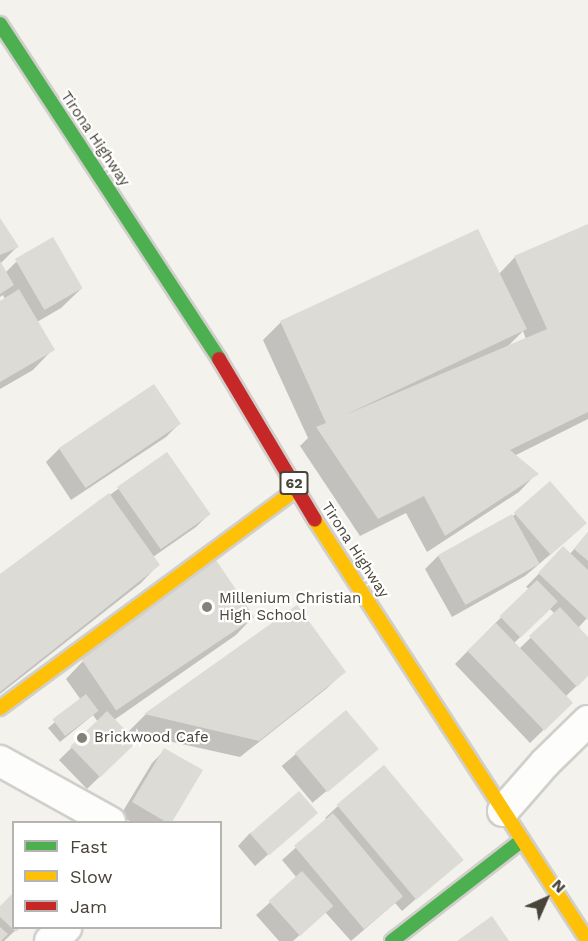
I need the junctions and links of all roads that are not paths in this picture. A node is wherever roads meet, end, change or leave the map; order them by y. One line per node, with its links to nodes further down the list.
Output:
1 (0, 24): 2 (main road, Tirona Highway / 62)
2 (296, 490): 3 (main road); 6 (main road, Tirona Highway / 62)
3 (0, 708)
4 (588, 721): 6 (street)
5 (0, 761): 7 (street)
6 (503, 811): 8 (main road, Tirona Highway / 62)
7 (108, 821)
8 (522, 840): 11 (main road); 12 (main road, Tirona Highway / 62)
9 (64, 929): 10 (street)
10 (50, 941)
11 (392, 941)
12 (588, 941)

